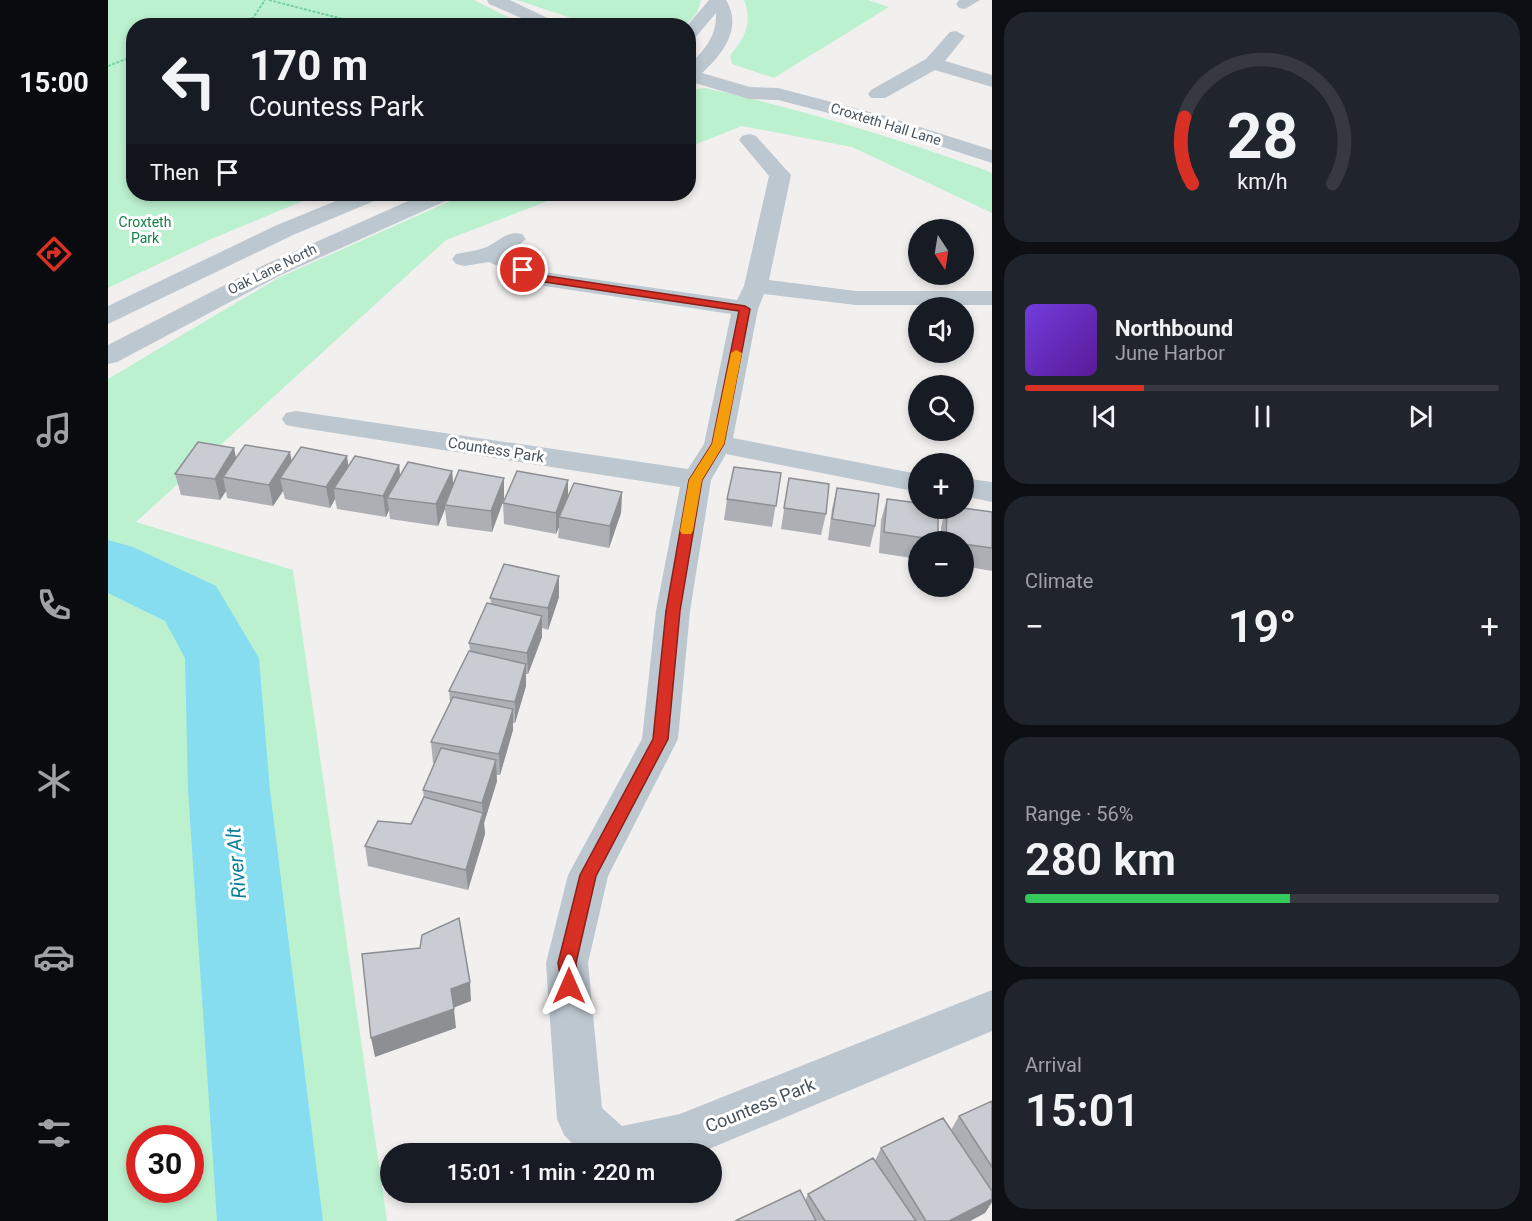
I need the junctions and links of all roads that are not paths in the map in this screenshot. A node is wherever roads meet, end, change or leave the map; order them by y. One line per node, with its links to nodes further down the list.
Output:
1 (495, 0): 3 (street)
2 (718, 0): 4 (street); 7 (street)
3 (537, 18)
4 (696, 26)
5 (956, 36): 6 (street)
6 (933, 63): 9 (street); 10 (street)
7 (696, 64)
8 (696, 71): 12 (street, Croxteth Hall Lane)
9 (992, 81)
10 (878, 94)
11 (749, 140): 18 (street, Countess Park)
12 (992, 157)
13 (354, 201): 20 (street, Oak Lane North)
14 (426, 201): 21 (street, Oak Lane North)
15 (514, 239): 16 (street)
16 (492, 254): 17 (street); 18 (street)
17 (464, 259)
18 (750, 297): 19 (street); 23 (street, Countess Park)
19 (992, 298)
20 (108, 316)
21 (108, 356)
22 (298, 415): 24 (street, Countess Park)
23 (718, 444): 24 (street, Countess Park); 25 (street)
24 (696, 480): 28 (street, Countess Park)
25 (908, 482)
26 (974, 489): 27 (street)
27 (992, 492)
28 (992, 1010)

